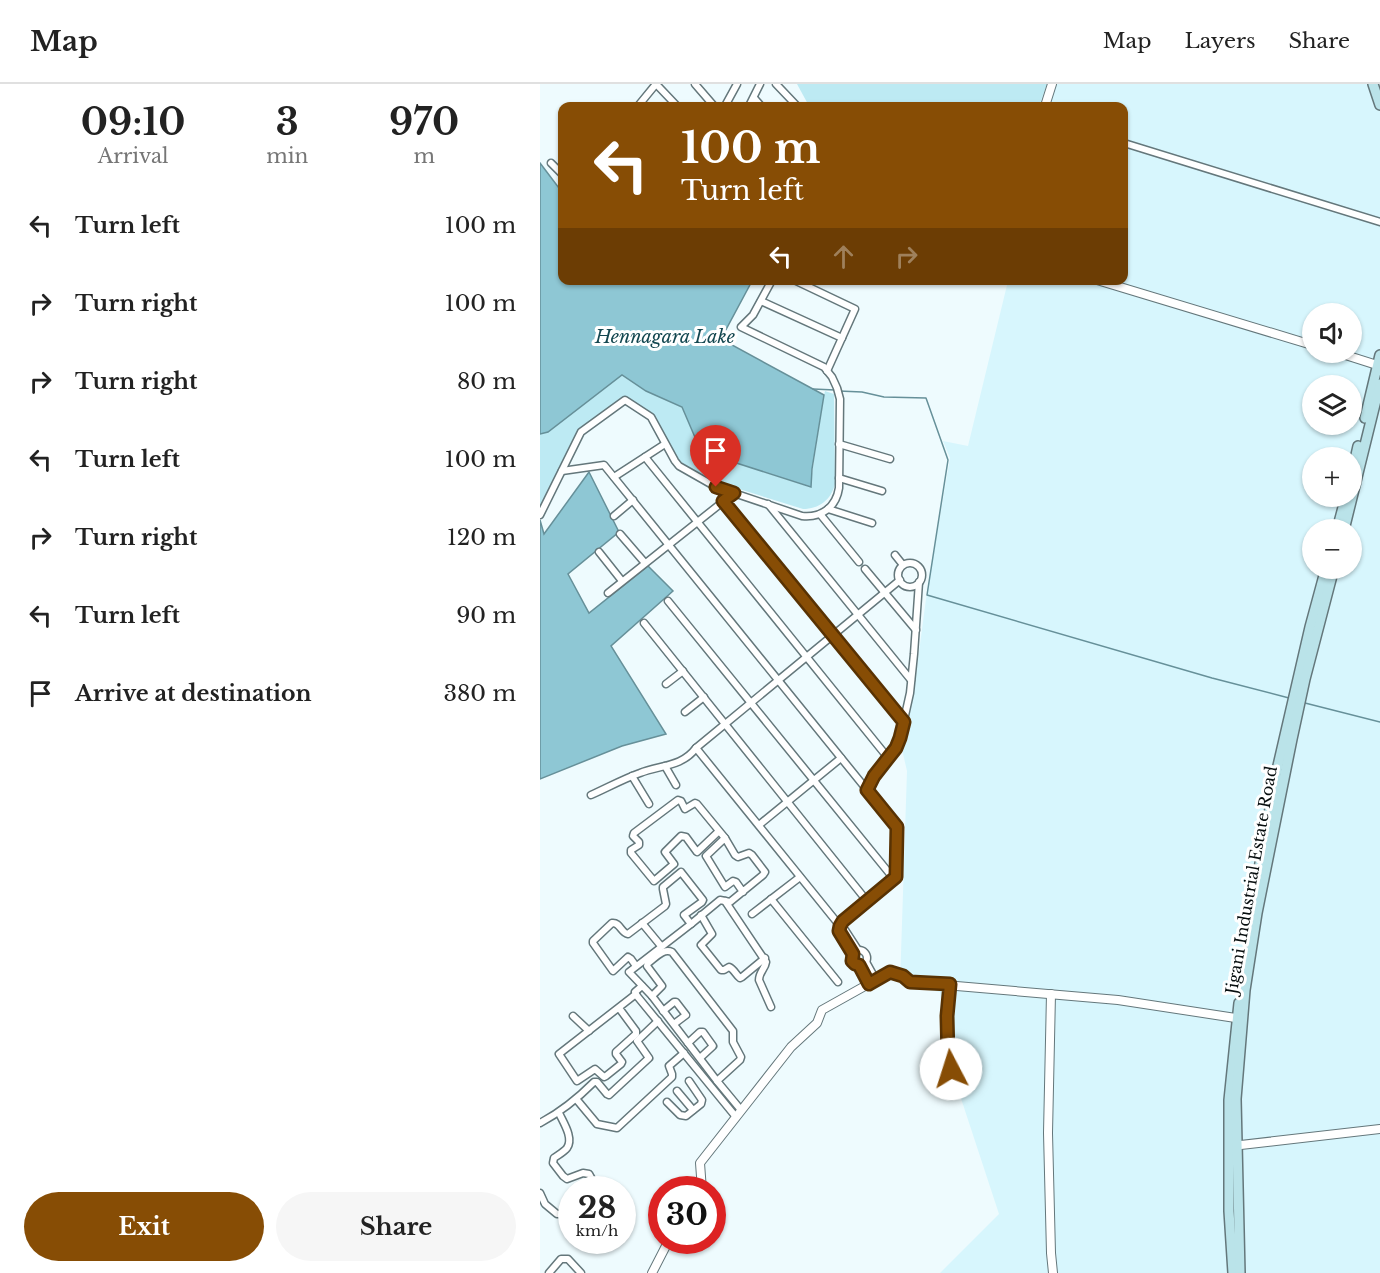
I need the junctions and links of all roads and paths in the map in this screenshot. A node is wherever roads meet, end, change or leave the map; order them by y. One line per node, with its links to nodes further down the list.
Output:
1 (656, 84): 9 (street); 10 (street)
2 (695, 84): 11 (street)
3 (737, 84): 12 (street)
4 (760, 84): 8 (street)
5 (776, 84): 15 (street)
6 (1052, 84): 16 (street)
7 (1373, 84): 17 (main road)
8 (754, 98): 13 (street); 14 (street)
9 (641, 102)
10 (673, 102)
11 (711, 102)
12 (728, 102)
13 (752, 102)
14 (758, 102)
15 (793, 102)
16 (1046, 102)
17 (1380, 105)
18 (1128, 144): 21 (street)
19 (551, 163): 20 (street)
20 (558, 170)
21 (1380, 222)
22 (769, 285): 25 (street)
23 (805, 285): 26 (street)
24 (1114, 285): 27 (street)
25 (761, 301): 26 (street); 30 (street)
26 (842, 338): 30 (street)
27 (1302, 342)
28 (1362, 358): 29 (street)
29 (1379, 362): 34 (main road)
30 (827, 371): 33 (street)
31 (1380, 384): 49 (main road)
32 (665, 444): 35 (street); 41 (street); 47 (street)
33 (839, 444): 36 (street); 39 (street)
34 (1358, 447)
35 (645, 457): 38 (street); 50 (street)
36 (890, 459)
37 (562, 471): 38 (street)
38 (614, 477): 42 (street)
39 (839, 478): 40 (street); 45 (street)
40 (882, 491)
41 (734, 493): 43 (street); 44 (street)
42 (633, 500): 48 (street); 53 (street)
43 (723, 501): 50 (street); 71 (street)
44 (768, 504): 46 (street); 68 (street)
45 (828, 509): 46 (street); 51 (street)
46 (820, 514): 56 (street)
47 (540, 515)
48 (614, 516)
49 (1347, 519)
50 (698, 522): 53 (street); 84 (street)
51 (872, 523)
52 (620, 534): 57 (street)
53 (669, 544): 57 (street); 73 (street)
54 (599, 552): 63 (street)
55 (895, 555): 58 (street)
56 (859, 562)
57 (645, 563): 63 (street)
58 (903, 565): 62 (street); 64 (street)
59 (865, 569): 66 (street)
60 (1323, 579): 77 (main road, Jigani Industrial Estate Road)
61 (1331, 579): 77 (main road, Jigani Industrial Estate Road)
62 (900, 580): 64 (street); 66 (street)
63 (622, 581): 65 (street)
64 (919, 582): 70 (street)
65 (608, 593)
66 (885, 593): 68 (street); 70 (street)
67 (668, 601): 78 (street)
68 (858, 615): 71 (street); 74 (street)
69 (644, 622): 72 (street)
70 (916, 631): 74 (street)
71 (833, 635): 73 (street); 80 (street)
72 (683, 671): 75 (street); 76 (street)
73 (778, 680): 78 (street); 83 (street)
74 (911, 680): 80 (street)
75 (666, 684)
76 (704, 697): 79 (street); 81 (street)
77 (1297, 700): 126 (main road, Jigani Industrial Estate Road)
78 (751, 703): 81 (street); 87 (street)
79 (685, 712)
80 (904, 722): 84 (street)
81 (725, 724): 82 (street); 91 (street)
82 (696, 748): 85 (street); 93 (street)
83 (841, 758): 87 (street); 89 (street)
84 (889, 759): 89 (street)
85 (665, 766): 86 (street); 88 (street)
86 (632, 776): 90 (street); 92 (street)
87 (814, 780): 91 (street); 99 (street)
88 (676, 785)
89 (867, 790): 99 (street)
90 (591, 795)
91 (788, 802): 93 (street); 103 (street)
92 (650, 804)
93 (759, 825): 98 (street)
94 (719, 831): 95 (street); 96 (street); 96 (street)
95 (725, 838): 100 (street); 100 (street)
96 (674, 864): 97 (street)
97 (681, 872): 106 (street); 107 (street)
98 (800, 877): 101 (street); 108 (street)
99 (894, 879): 103 (street)
100 (743, 892): 102 (street)
101 (771, 899): 104 (street); 115 (street)
102 (725, 901): 105 (street); 111 (street)
103 (867, 901): 108 (street)
104 (752, 914)
105 (701, 915): 107 (street); 111 (street)
106 (642, 923): 109 (street); 114 (street)
107 (691, 924): 109 (street)
108 (840, 926): 110 (street)
109 (662, 946): 114 (street)
110 (855, 952): 112 (street); 113 (street)
111 (765, 958): 122 (street)
112 (866, 962): 113 (street); 116 (street)
113 (859, 965): 116 (street)
114 (636, 966): 118 (street)
115 (838, 982)
116 (873, 982): 117 (street); 143 (street)
117 (950, 984): 120 (street); 135 (street)
118 (642, 986): 119 (street); 121 (street)
119 (636, 994): 123 (street); 127 (street)
120 (1051, 994): 126 (street); 159 (street)
121 (652, 996): 124 (street); 137 (street)
122 (771, 1007)
123 (619, 1008): 129 (street); 129 (street)
124 (663, 1011): 128 (street); 128 (street)
125 (573, 1016): 129 (street)
126 (1240, 1019): 148 (main road, Jigani Industrial Estate Road)
127 (658, 1021): 131 (street); 140 (street)
128 (674, 1024): 130 (street)
129 (589, 1031)
130 (683, 1036): 131 (street); 132 (street)
131 (675, 1043): 133 (street)
132 (688, 1043): 134 (street); 134 (street)
133 (684, 1053): 136 (street); 140 (street)
134 (700, 1058): 137 (street)
135 (951, 1069)
136 (704, 1078): 138 (street); 142 (street)
137 (718, 1083): 138 (street); 143 (street)
138 (714, 1090): 145 (street)
139 (677, 1092): 142 (street)
140 (577, 1100): 144 (street)
141 (667, 1101): 142 (street)
142 (693, 1110)
143 (741, 1110): 145 (street)
144 (559, 1113): 146 (street); 149 (street)
145 (735, 1117): 152 (street)
146 (540, 1123)
147 (1380, 1129): 148 (street)
148 (1233, 1146): 160 (main road, Jigani Industrial Estate Road); 161 (main road, Jigani Industrial Estate Road)
149 (563, 1176)
150 (575, 1176): 151 (street)
151 (590, 1176)
152 (701, 1176)
153 (540, 1192): 154 (street)
154 (558, 1214)
155 (662, 1254): 158 (street)
156 (549, 1273): 157 (street)
157 (581, 1273)
158 (652, 1273)
159 (1053, 1273)
160 (1233, 1273)
161 (1240, 1273)

